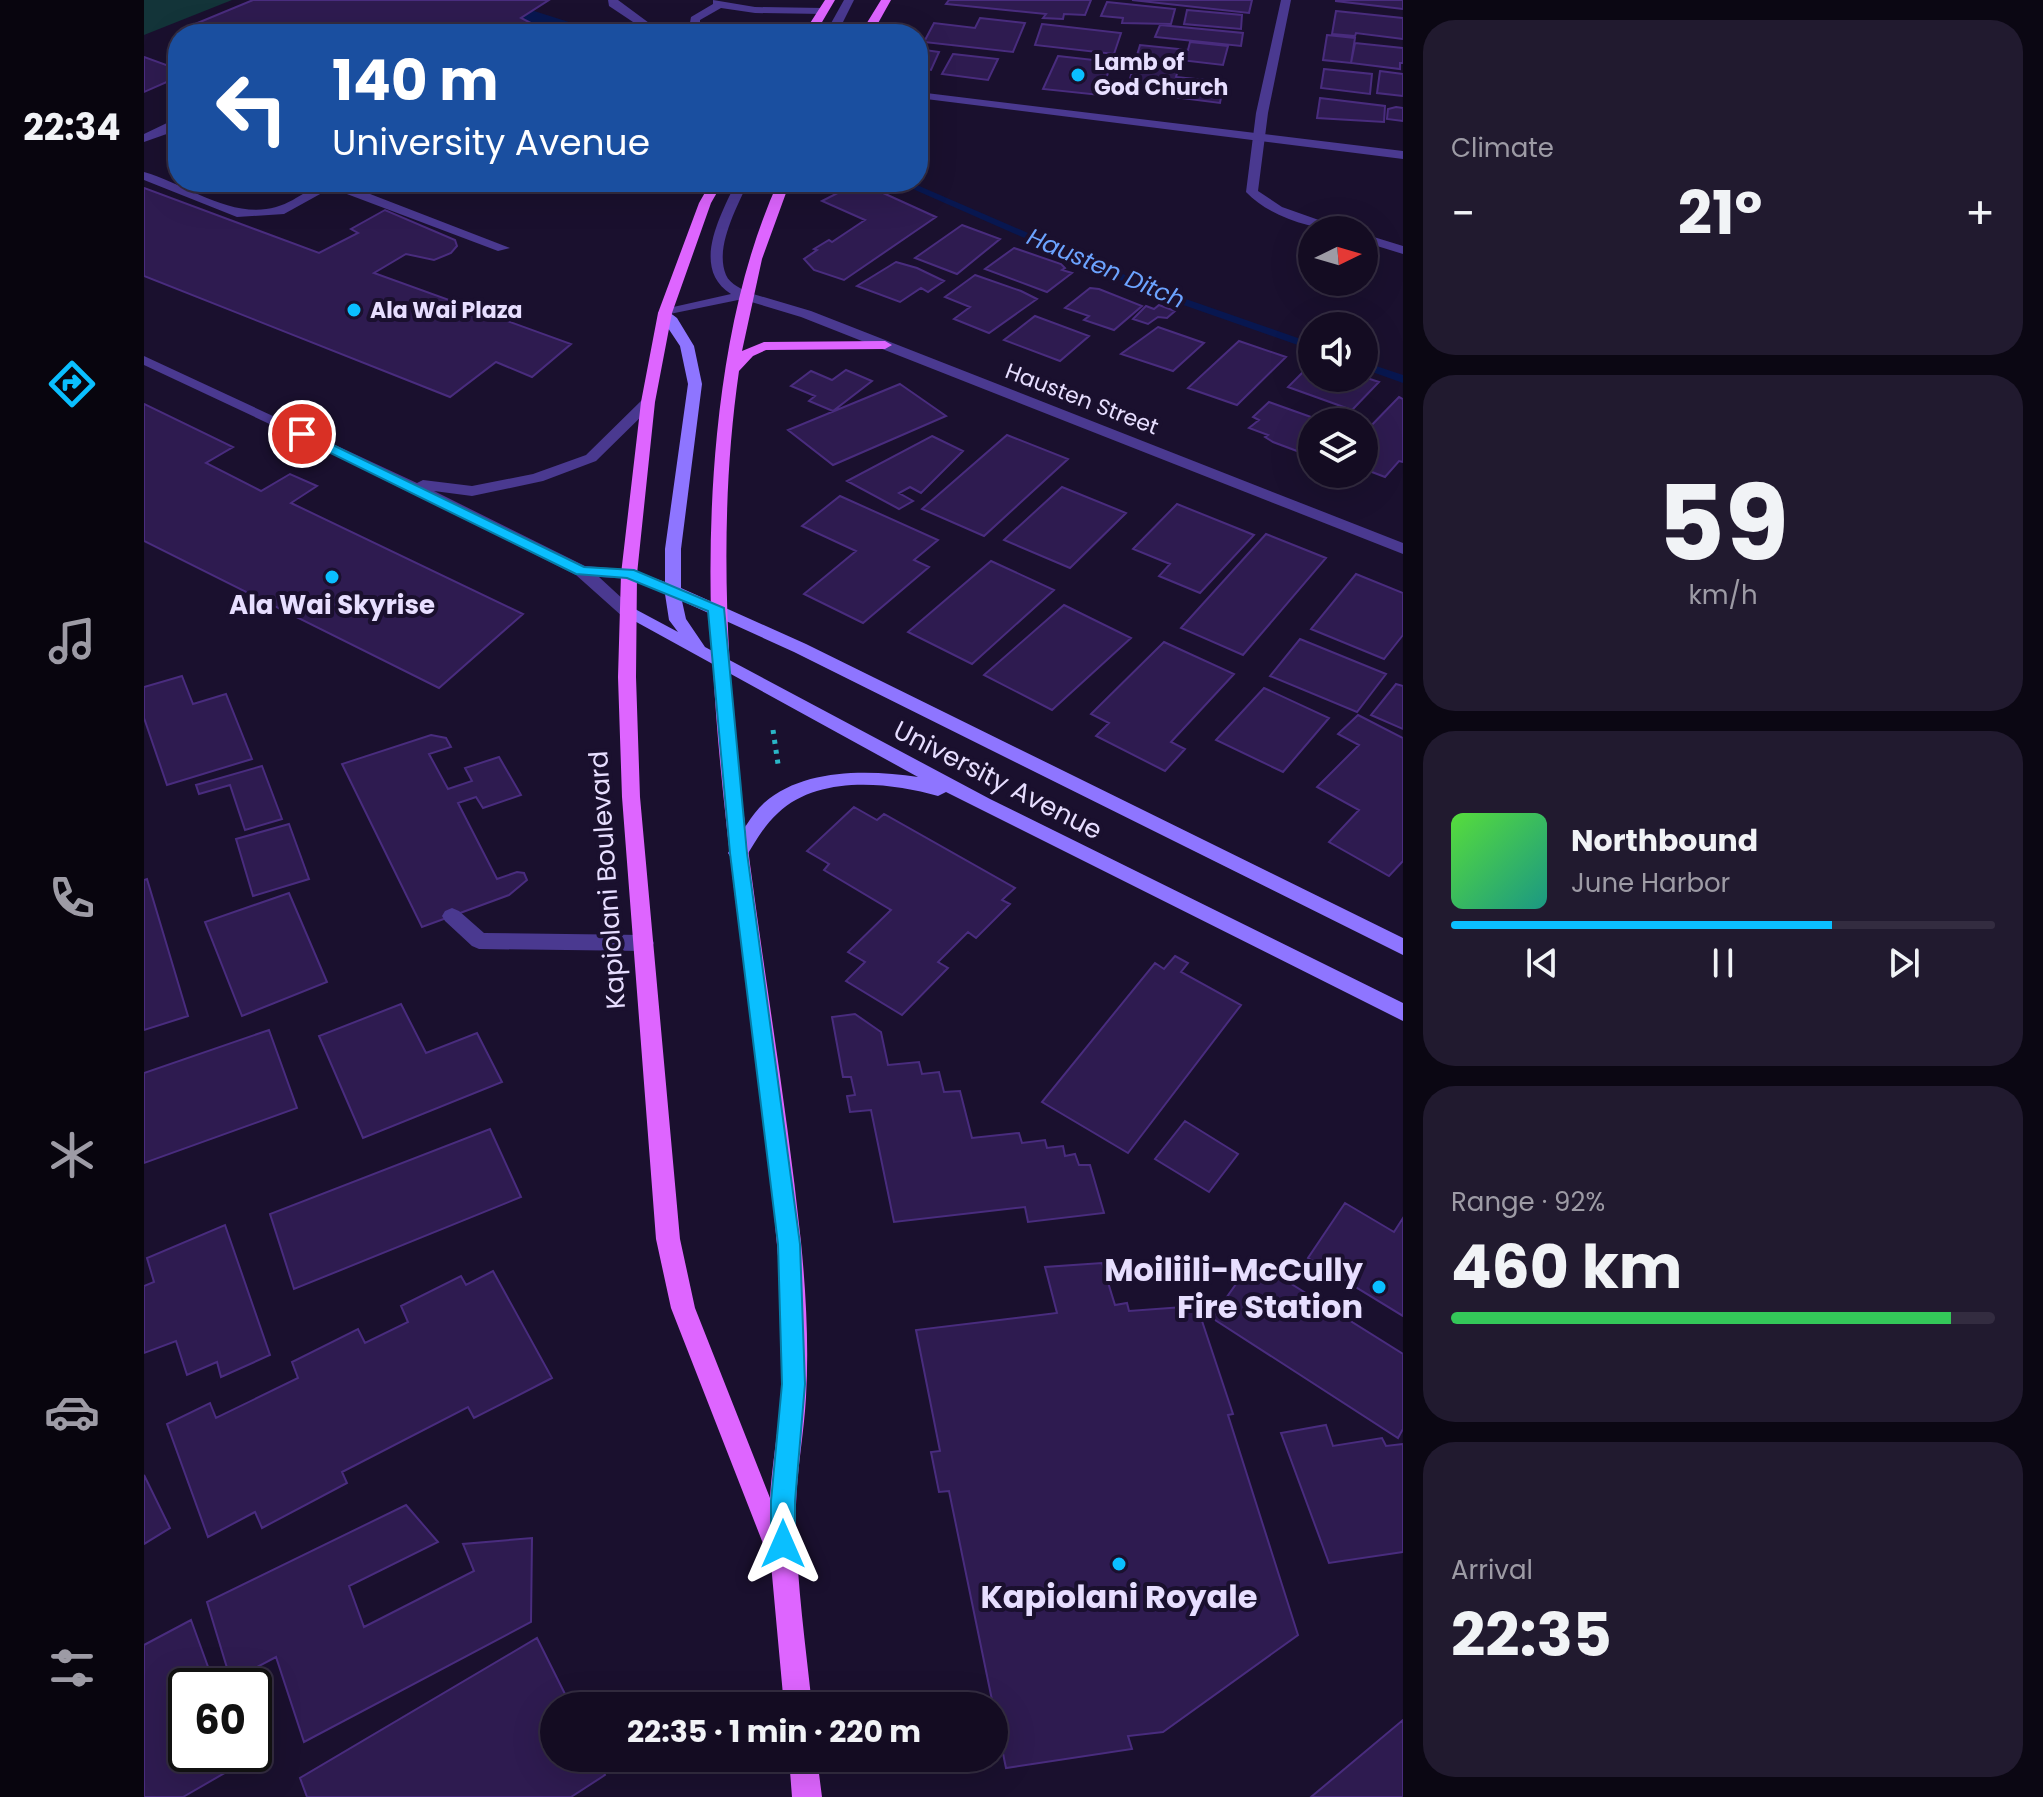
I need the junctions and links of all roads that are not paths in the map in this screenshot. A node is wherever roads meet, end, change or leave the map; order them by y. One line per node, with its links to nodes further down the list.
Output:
1 (613, 0): 8 (street)
2 (830, 0): 7 (main road)
3 (849, 0): 11 (street)
4 (886, 0): 12 (main road)
5 (1286, 0): 15 (street)
6 (719, 2): 7 (street); 9 (street)
7 (823, 11): 10 (main road)
8 (643, 24)
9 (695, 24)
10 (815, 24)
11 (836, 24)
12 (872, 24)
13 (928, 96): 15 (street)
14 (168, 128): 16 (street)
15 (1258, 137): 17 (street); 26 (street)
16 (144, 138)
17 (1403, 155)
18 (144, 176): 19 (street)
19 (168, 186)
20 (184, 192): 21 (street)
21 (312, 192)
22 (355, 192): 28 (street)
23 (711, 192): 31 (main road, Kapiolani Boulevard)
24 (738, 192): 30 (street)
25 (779, 192): 30 (main road, Kapiolani Boulevard)
26 (1298, 217)
27 (1378, 242): 29 (street)
28 (503, 248)
29 (1403, 250)
30 (743, 295): 31 (street); 32 (street, Hausten Street); 34 (main road, Kapiolani Boulevard)
31 (665, 313): 35 (main road, Kapiolani Boulevard); 40 (main road)
32 (885, 345): 34 (main road); 37 (street, Hausten Street)
33 (144, 360): 36 (street, University Avenue)
34 (732, 370): 41 (main road, Kapiolani Boulevard)
35 (648, 402): 36 (street); 39 (main road, Kapiolani Boulevard)
36 (381, 471): 38 (street, University Avenue)
37 (1403, 549)
38 (582, 571): 39 (street, University Avenue); 42 (street, University Avenue)
39 (629, 574): 40 (main road, University Avenue); 42 (main road, Kapiolani Boulevard)
40 (673, 592): 41 (main road, University Avenue); 43 (main road)
41 (716, 608): 43 (main road, Kapiolani Boulevard); 48 (main road, University Avenue)
42 (629, 613): 43 (main road, University Avenue); 47 (main road, Kapiolani Boulevard)
43 (720, 661): 44 (main road, University Avenue); 45 (main road, Kapiolani Boulevard)
44 (983, 804): 45 (main road); 49 (main road, University Avenue)
45 (738, 853): 50 (main road, Kapiolani Boulevard)
46 (452, 916): 47 (street)
47 (644, 943): 50 (main road, Kapiolani Boulevard)
48 (1403, 947)
49 (1403, 1013)
50 (783, 1566): 51 (main road, Kapiolani Boulevard)
51 (796, 1692)
52 (804, 1772): 53 (main road)
53 (807, 1797)

